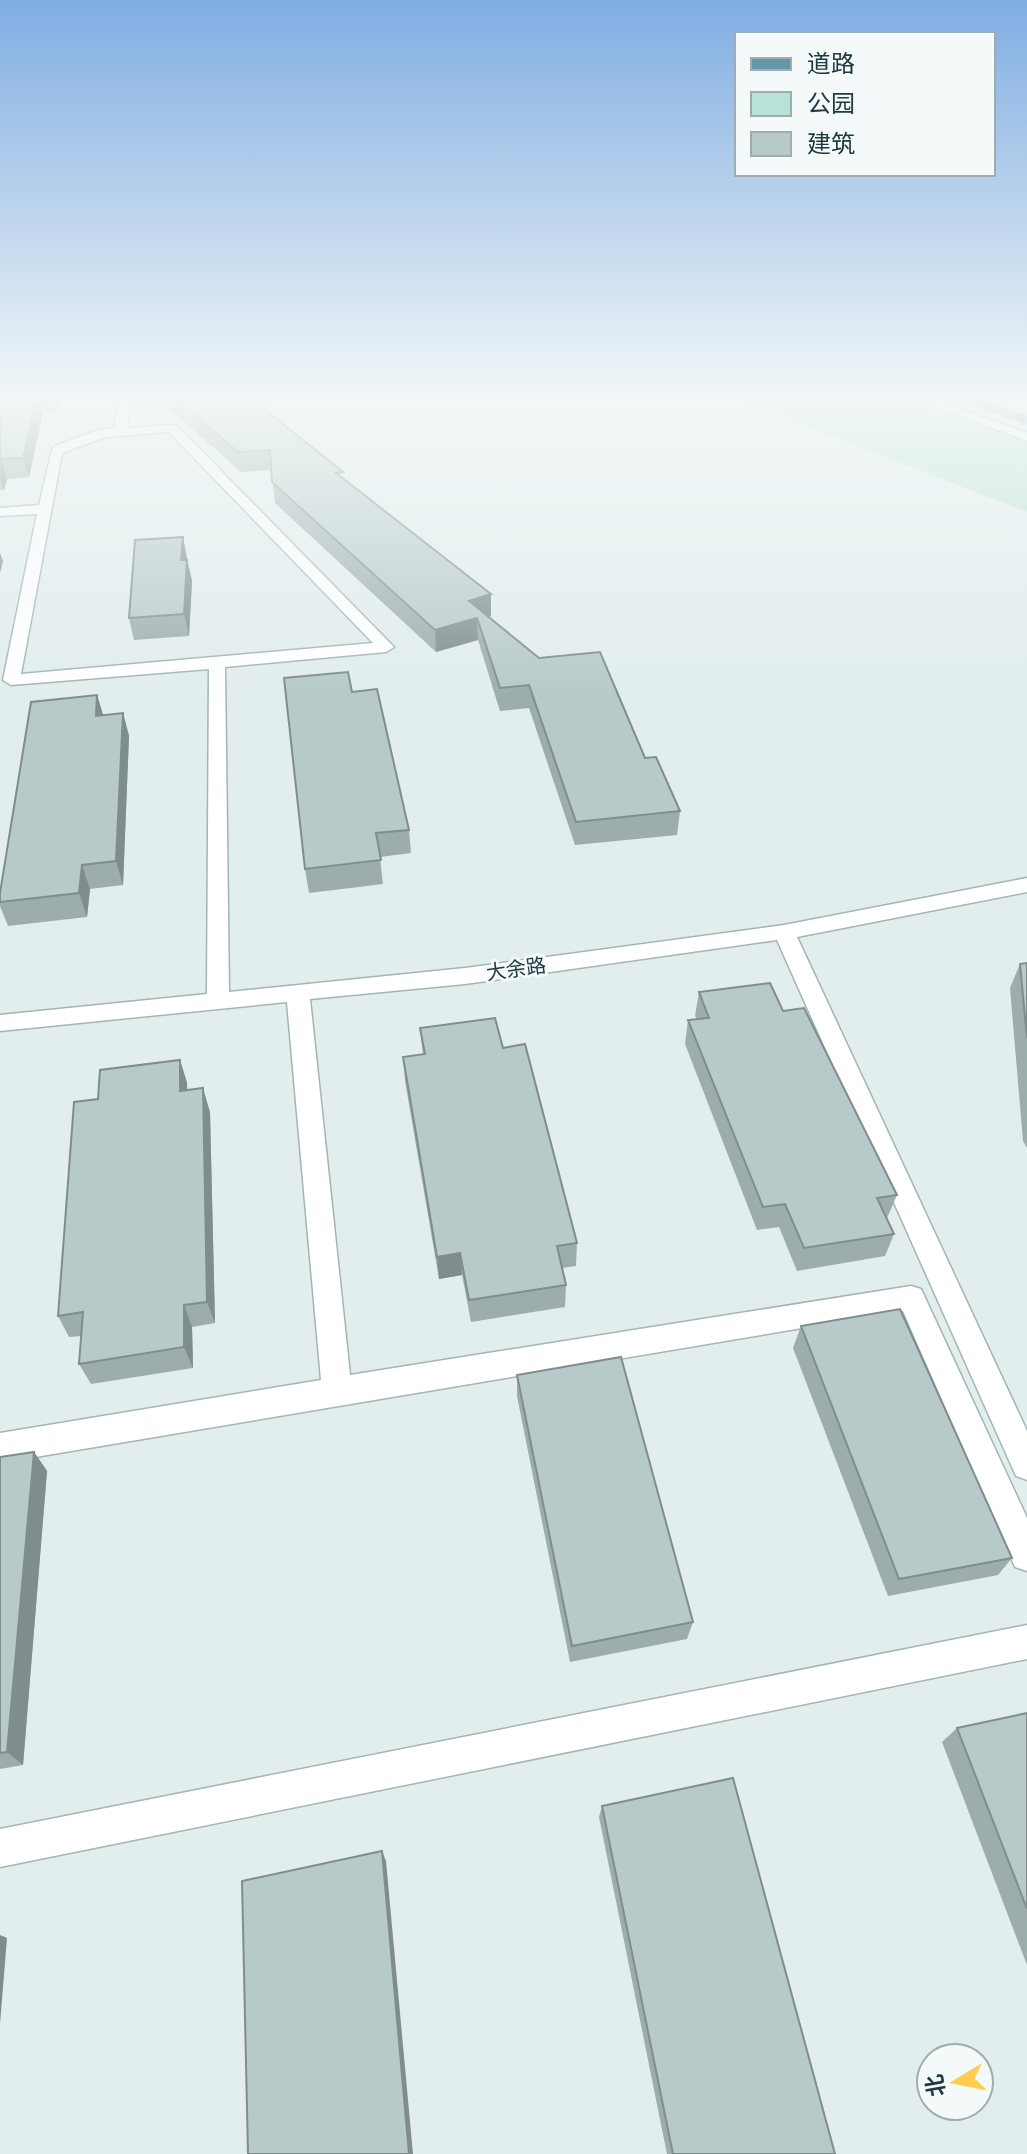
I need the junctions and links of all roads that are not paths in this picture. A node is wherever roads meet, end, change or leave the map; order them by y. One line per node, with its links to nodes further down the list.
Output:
1 (48, 495): 3 (street)
2 (237, 495): 5 (street)
3 (45, 509): 4 (street); 5 (street)
4 (0, 512)
5 (217, 663): 9 (street)
6 (1027, 885): 7 (street, 大余路)
7 (784, 932): 8 (street, 大余路); 13 (street)
8 (298, 994): 9 (street, 大余路); 11 (street)
9 (218, 1003): 10 (street, 大余路)
10 (0, 1023)
11 (337, 1391): 12 (street); 14 (street)
12 (0, 1448)
13 (1027, 1465)
14 (1027, 1555)
15 (1027, 1642): 16 (street)
16 (0, 1848)

